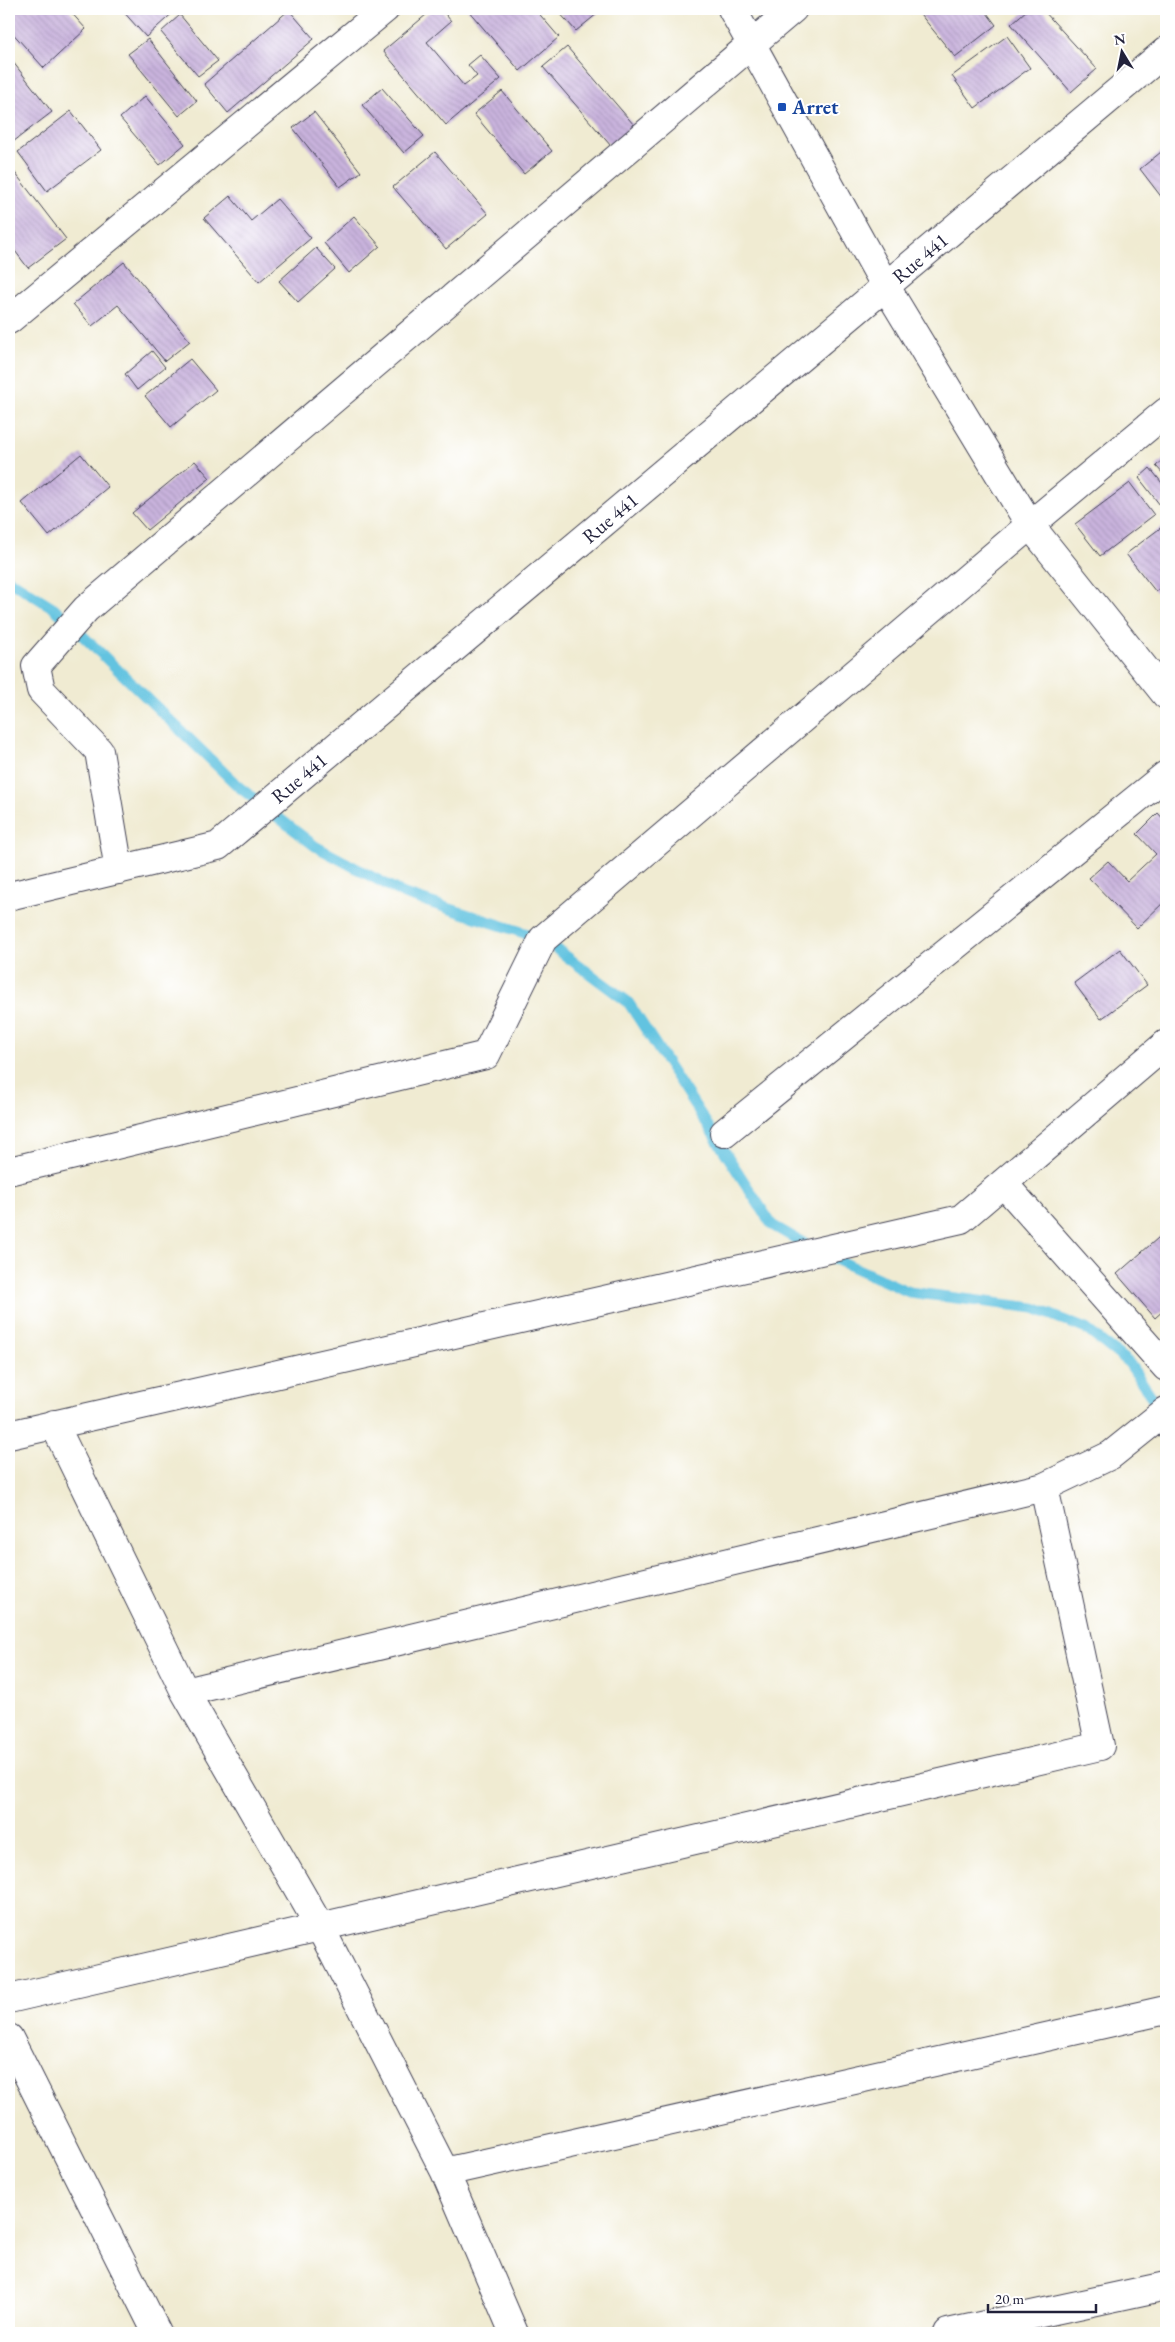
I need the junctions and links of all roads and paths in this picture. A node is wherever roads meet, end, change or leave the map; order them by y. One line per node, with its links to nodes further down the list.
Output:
1 (385, 9): 7 (street)
2 (732, 9): 4 (street)
3 (793, 9): 4 (street)
4 (752, 42): 6 (street); 12 (street)
5 (1166, 51): 6 (street, Rue 441)
6 (886, 287): 9 (street); 12 (street, Rue 441)
7 (9, 320)
8 (1166, 412): 9 (street)
9 (1030, 525): 10 (street); 16 (street)
10 (1166, 695)
11 (1166, 775): 15 (street)
12 (119, 870): 13 (street, Rue 441)
13 (9, 896)
14 (1166, 1044): 17 (street)
15 (724, 1133)
16 (9, 1171)
17 (1003, 1183): 18 (street); 20 (street)
18 (1166, 1367)
19 (1166, 1411): 22 (street)
20 (54, 1424): 21 (street); 23 (street)
21 (9, 1435)
22 (1044, 1487): 23 (street); 24 (street)
23 (185, 1692): 24 (street)
24 (320, 1927): 25 (street); 28 (street)
25 (9, 1999)
26 (1166, 2010): 28 (street)
27 (9, 2038): 30 (street)
28 (445, 2172): 31 (street)
29 (1166, 2286): 32 (street)
30 (157, 2333)
31 (514, 2333)
32 (948, 2333)

